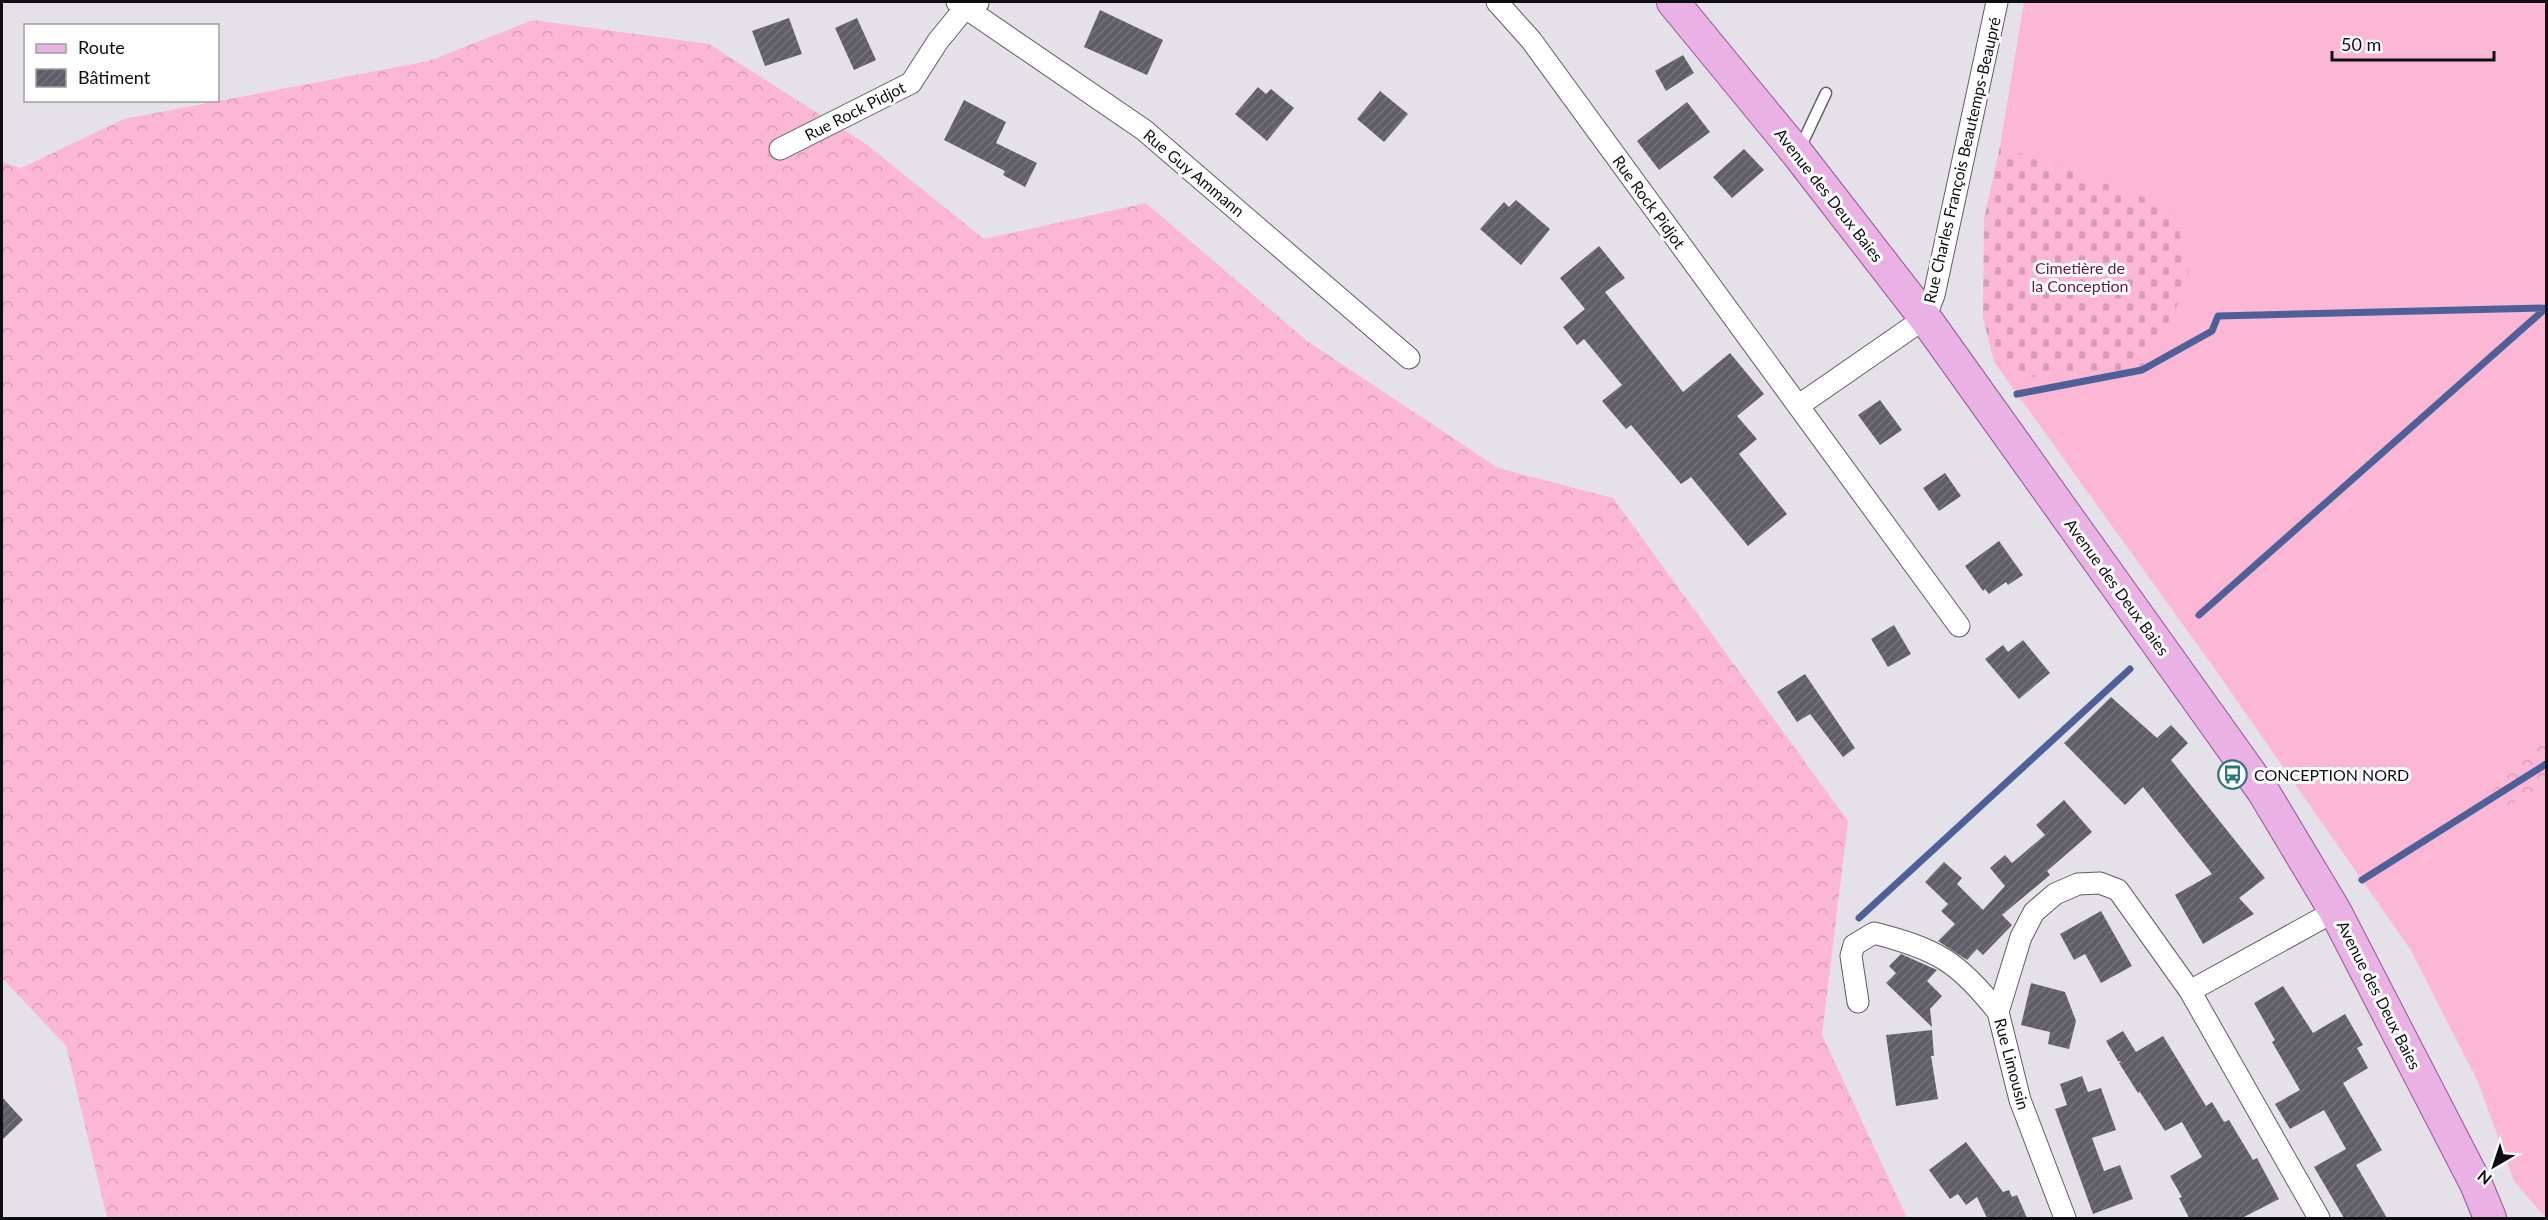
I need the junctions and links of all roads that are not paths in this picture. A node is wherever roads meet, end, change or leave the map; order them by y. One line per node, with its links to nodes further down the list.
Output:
1 (1497, 2): 10 (street, Rue Rock Pidjot)
2 (1672, 2): 7 (main road, Avenue des Deux Baies)
3 (1997, 2): 8 (street, Rue Charles François Beautemps-Beaupré)
4 (968, 4): 6 (street, Rue Rock Pidjot); 9 (street, Rue Guy Ammann)
5 (1826, 93): 7 (lane)
6 (780, 149)
7 (1797, 153): 8 (main road, Avenue des Deux Baies)
8 (1925, 318): 10 (street); 12 (main road, Avenue des Deux Baies)
9 (1410, 358)
10 (1798, 406): 11 (street, Rue Rock Pidjot)
11 (1959, 626)
12 (2335, 911): 13 (street); 18 (main road, Avenue des Deux Baies)
13 (2190, 991): 15 (street, Rue Limousin); 17 (street, Rue Limousin)
14 (1858, 1002): 15 (street)
15 (1998, 1012): 16 (street, Rue Limousin)
16 (2065, 1218)
17 (2319, 1218)
18 (2490, 1218)

